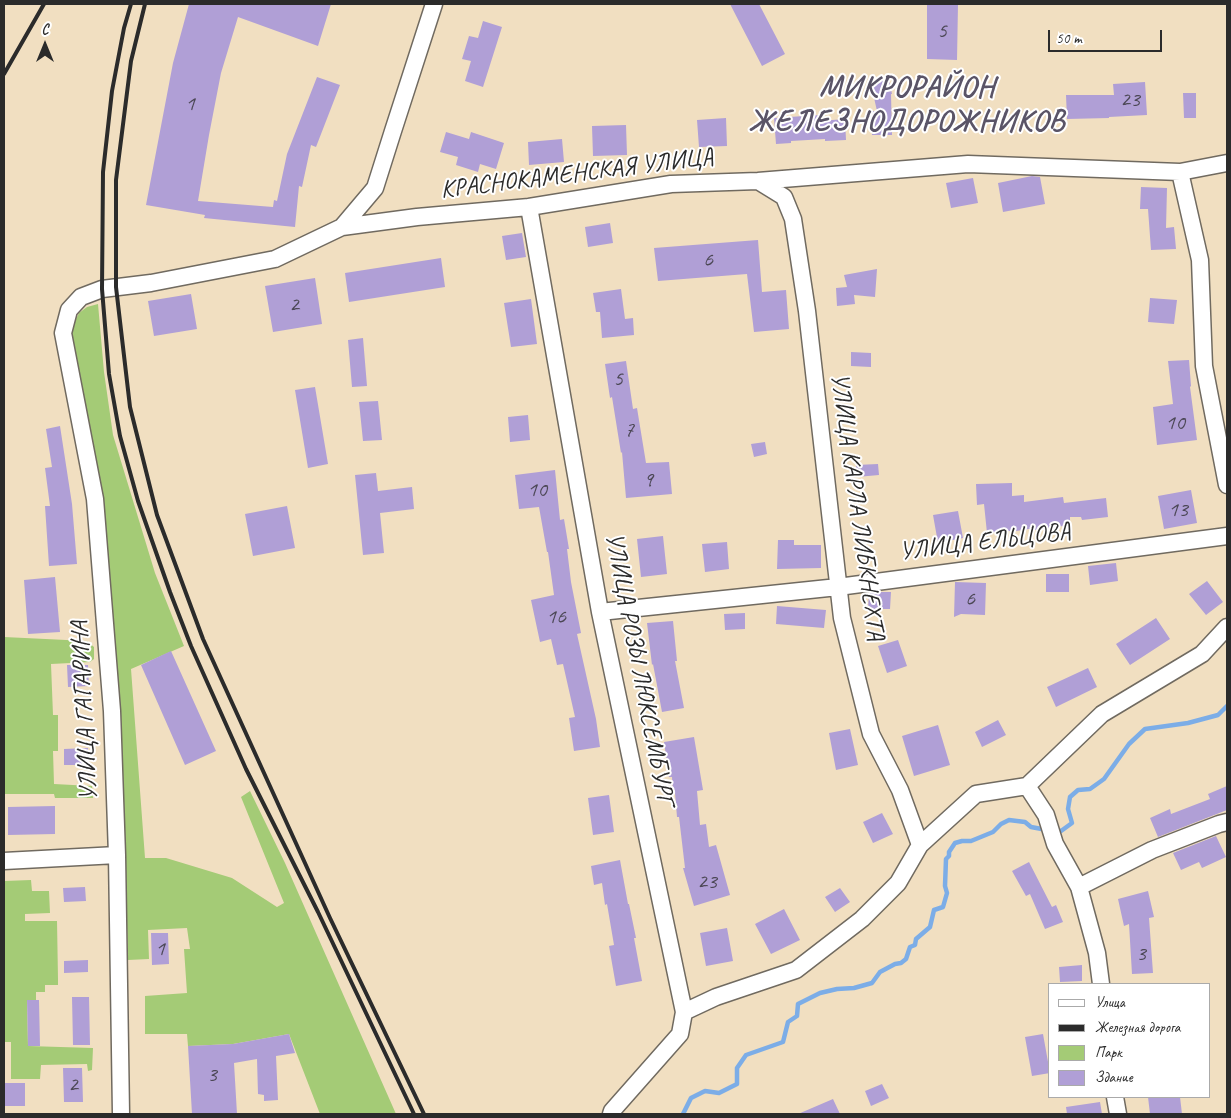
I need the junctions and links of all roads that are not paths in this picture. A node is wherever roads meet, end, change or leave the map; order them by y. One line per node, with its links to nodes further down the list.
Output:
1 (434, 4): 6 (street)
2 (1227, 163): 3 (street, КРАСНОКАМЕНСКАЯ УЛИЦА)
3 (1180, 172): 4 (street, КРАСНОКАМЕНСКАЯ УЛИЦА); 8 (street)
4 (758, 181): 5 (street, КРАСНОКАМЕНСКАЯ УЛИЦА); 10 (street, УЛИЦА КАРЛА ЛИБКНЕХТА)
5 (529, 207): 6 (street, КРАСНОКАМЕНСКАЯ УЛИЦА); 11 (street, УЛИЦА РОЗЫ ЛЮКСЕМБУРГ)
6 (342, 227): 7 (street, КРАСНОКАМЕНСКАЯ УЛИЦА)
7 (69, 310): 16 (street, УЛИЦА ГАГАРИНА)
8 (1227, 485)
9 (1227, 536): 10 (street, УЛИЦА ЕЛЬЦОВА)
10 (838, 587): 11 (street, УЛИЦА ЕЛЬЦОВА); 15 (street, УЛИЦА КАРЛА ЛИБКНЕХТА)
11 (600, 612): 20 (street, УЛИЦА РОЗЫ ЛЮКСЕМБУРГ)
12 (1227, 627): 13 (street)
13 (1027, 786): 15 (street); 18 (street)
14 (1227, 822): 18 (street)
15 (920, 845): 20 (street)
16 (117, 855): 17 (street); 22 (street, УЛИЦА ГАГАРИНА)
17 (4, 861)
18 (1079, 887): 19 (street)
19 (1101, 983)
20 (684, 1012): 23 (street, УЛИЦА РОЗЫ ЛЮКСЕМБУРГ)
21 (1116, 1098): 24 (street)
22 (121, 1114)
23 (610, 1114)
24 (1118, 1114)

